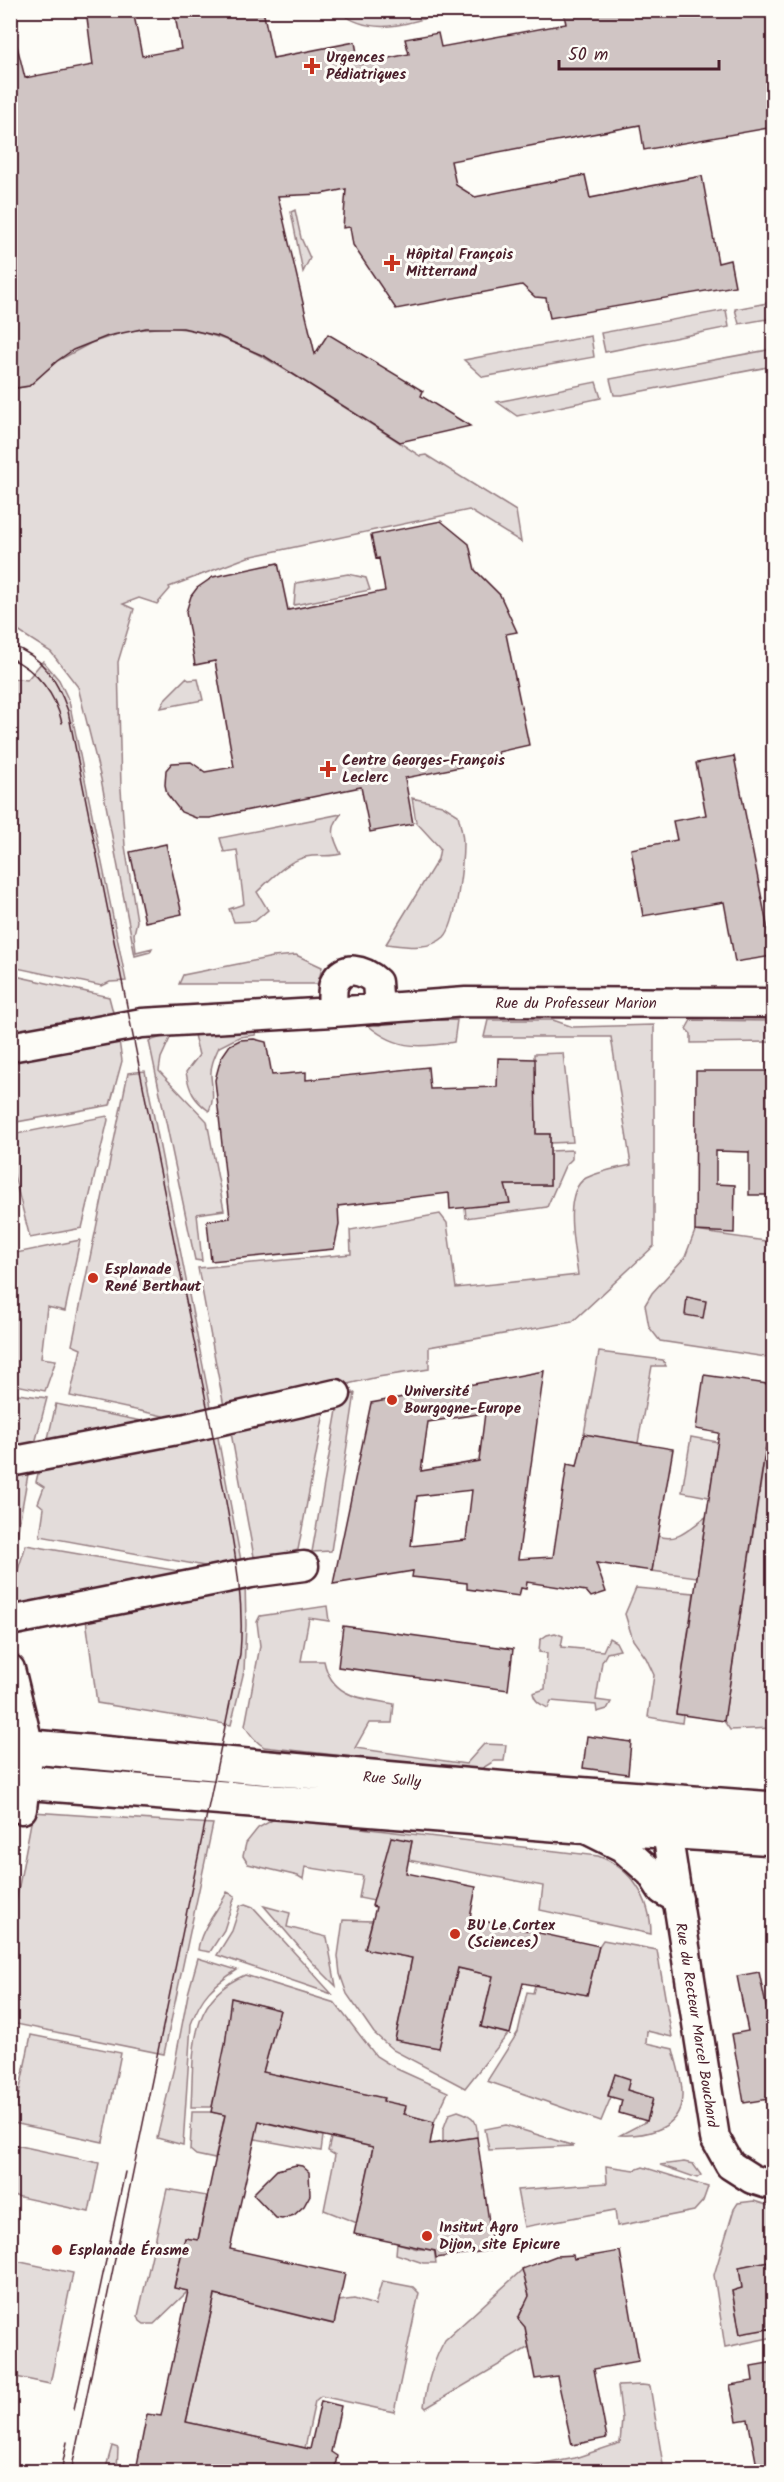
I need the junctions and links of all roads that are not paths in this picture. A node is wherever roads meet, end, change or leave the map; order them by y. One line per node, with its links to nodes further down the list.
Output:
1 (774, 1003): 2 (street, Rue du Professeur Marion)
2 (379, 1010): 3 (street, Rue du Professeur Marion); 3 (street)
3 (333, 1012): 4 (street, Rue du Professeur Marion)
4 (10, 1047)
5 (336, 1394): 6 (street)
6 (10, 1462)
7 (304, 1566): 8 (street)
8 (10, 1621)
9 (10, 1669): 10 (street)
10 (20, 1746): 11 (street); 12 (main road, Rue Sully)
11 (20, 1791): 14 (main road)
12 (644, 1800): 13 (main road, Rue Sully); 15 (street)
13 (774, 1809)
14 (579, 1826): 15 (main road); 18 (street)
15 (667, 1832): 16 (main road); 18 (street, Rue du Recteur Marcel Bouchard)
16 (712, 1835): 17 (main road); 18 (street)
17 (774, 1838)
18 (677, 1891): 19 (street, Rue du Recteur Marcel Bouchard)
19 (774, 2186)

